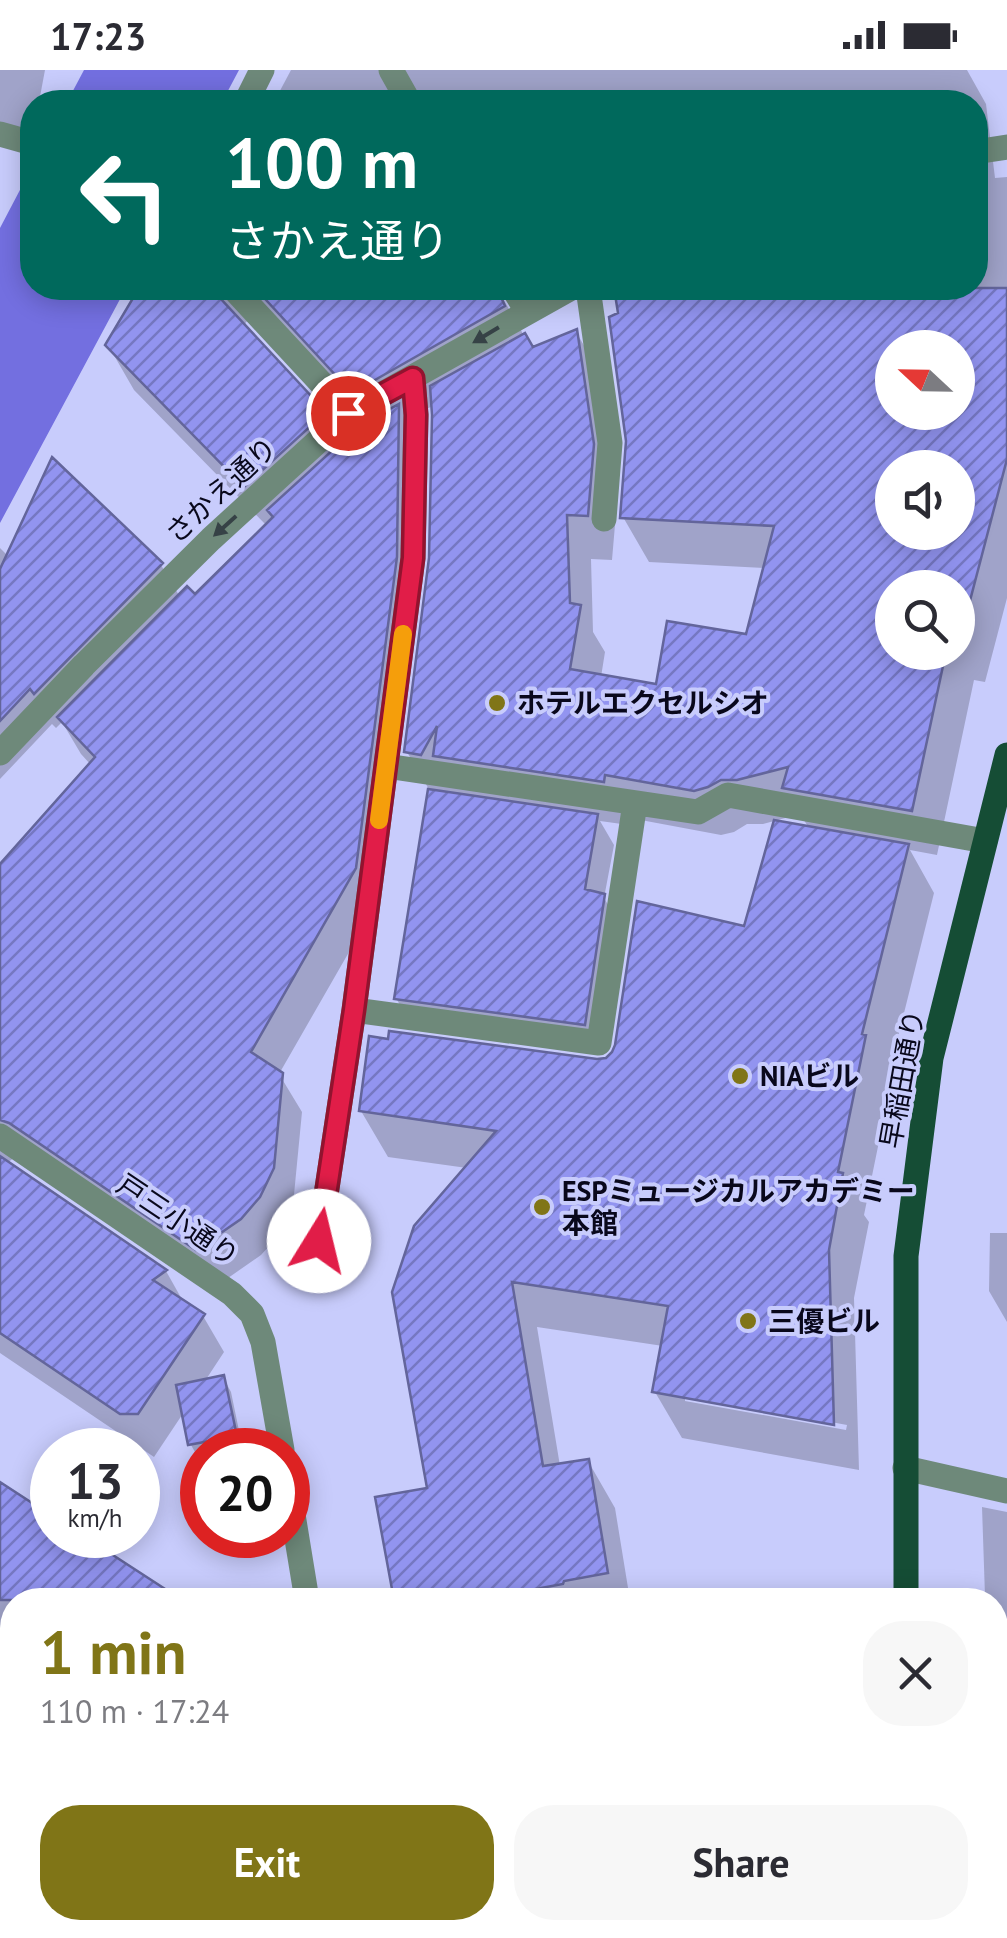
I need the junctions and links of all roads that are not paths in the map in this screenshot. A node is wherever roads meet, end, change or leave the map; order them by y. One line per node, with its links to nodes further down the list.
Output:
1 (244, 300): 7 (street)
2 (520, 300): 5 (street)
3 (548, 300): 5 (street, さかえ通り)
4 (590, 300): 8 (street)
5 (526, 311): 6 (street, さかえ通り, one-way to 6)
6 (413, 378): 7 (street, さかえ通り); 11 (street)
7 (348, 413): 9 (street, さかえ通り, one-way to 9)
8 (604, 519)
9 (0, 753)
10 (1007, 755): 13 (main road, 早稲田通り)
11 (386, 766): 12 (street); 14 (street)
12 (635, 802): 13 (street); 14 (street)
13 (985, 841): 18 (main road, 早稲田通り)
14 (354, 1010): 16 (street)
15 (0, 1136): 17 (street, 戸三小通り)
16 (319, 1241)
17 (278, 1428)
18 (905, 1468): 19 (street); 22 (main road, 早稲田通り)
19 (1007, 1491)
20 (300, 1558): 21 (street)
21 (305, 1588)
22 (906, 1588)

